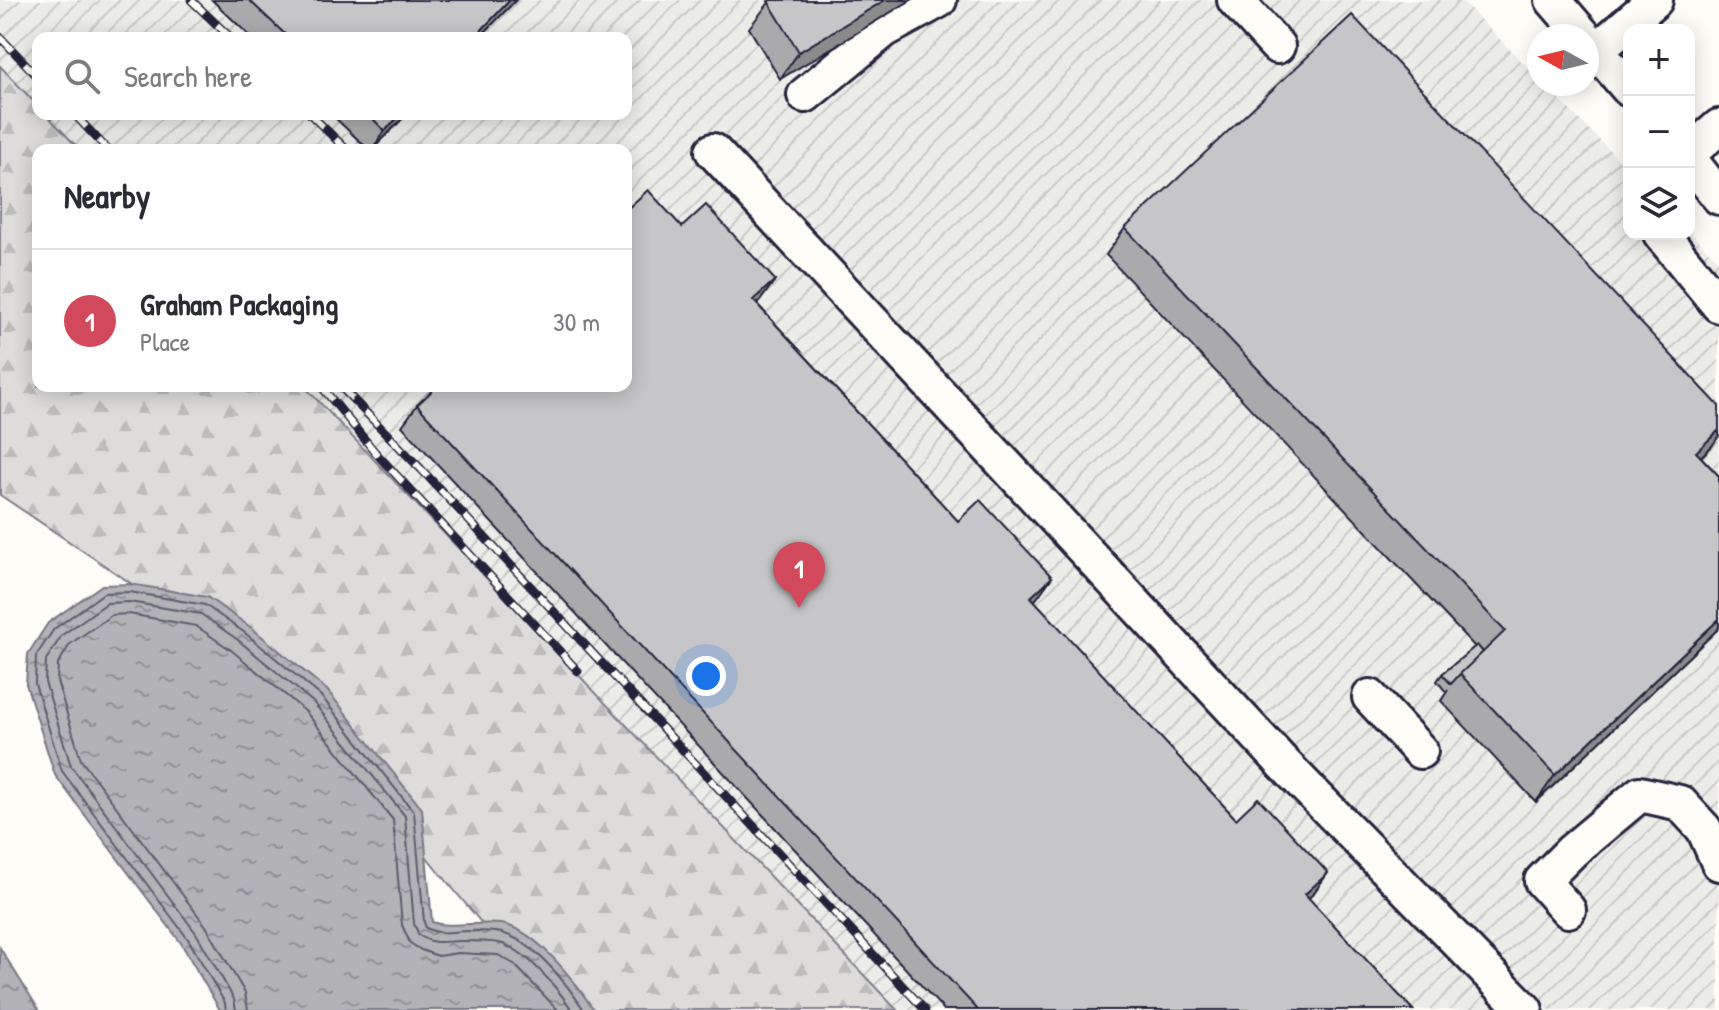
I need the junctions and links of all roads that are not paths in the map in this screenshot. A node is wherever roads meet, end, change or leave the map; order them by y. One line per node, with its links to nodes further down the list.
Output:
1 (939, 0): 10 (lane)
2 (1235, 0): 7 (lane)
3 (1553, 0): 5 (lane)
4 (1655, 0): 6 (lane)
5 (1574, 24)
6 (1599, 36)
7 (1277, 46)
8 (1599, 54): 9 (lane)
9 (1623, 82)
10 (805, 95)
11 (1719, 127): 12 (lane)
12 (1695, 150)
13 (713, 151): 22 (lane)
14 (1695, 164): 15 (lane)
15 (1719, 197)
16 (1666, 240): 17 (lane)
17 (1719, 305)
18 (1370, 697): 19 (lane)
19 (1420, 751)
20 (1719, 863): 21 (lane)
21 (1568, 910)
22 (1525, 1010)

